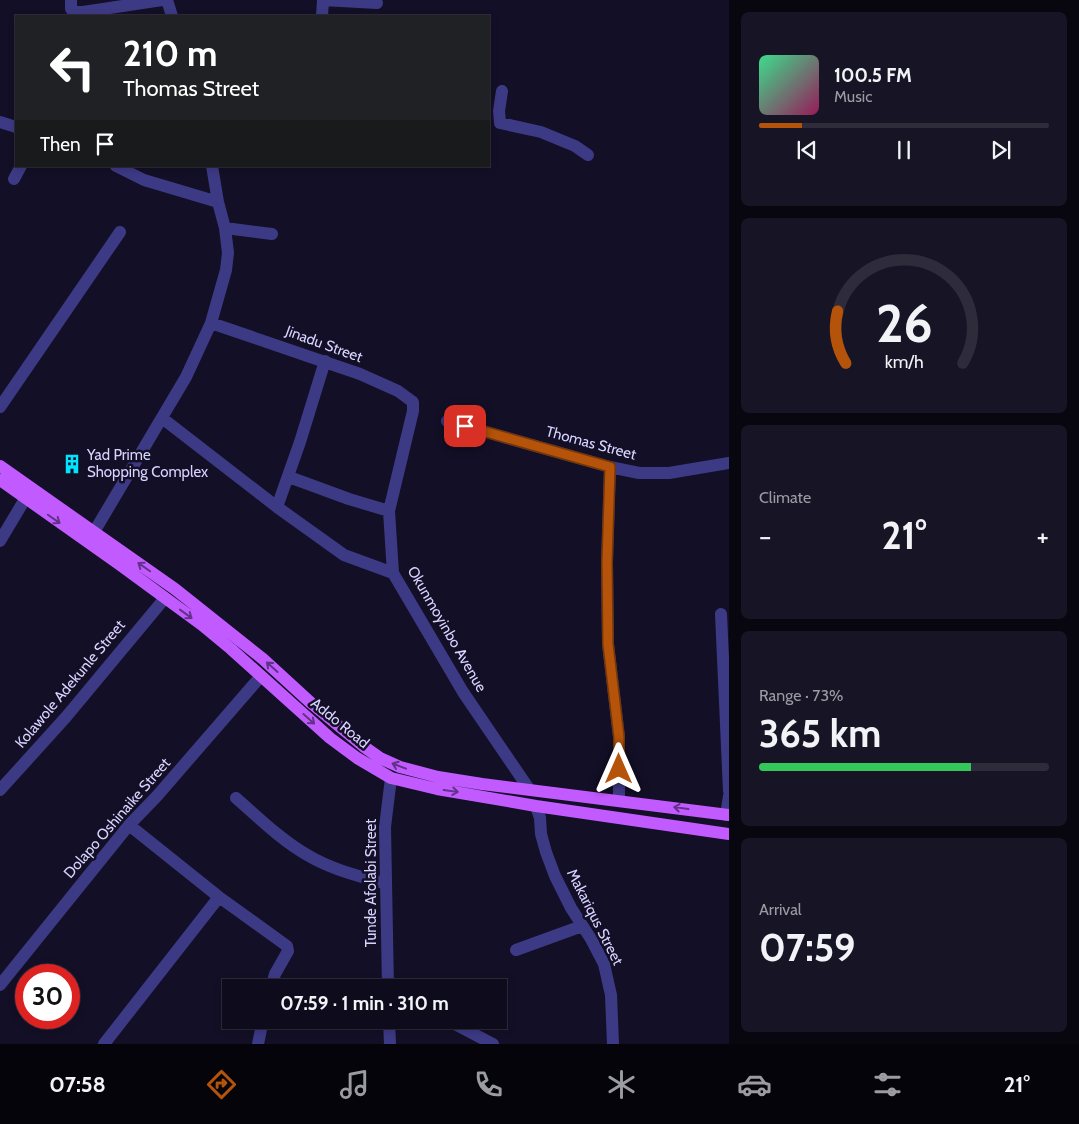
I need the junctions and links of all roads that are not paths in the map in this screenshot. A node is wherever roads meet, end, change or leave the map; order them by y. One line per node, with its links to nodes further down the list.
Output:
1 (71, 0): 2 (street)
2 (162, 0)
3 (167, 0): 6 (street)
4 (323, 0): 5 (street); 7 (street)
5 (377, 2)
6 (172, 15)
7 (322, 15)
8 (502, 91): 11 (street)
9 (0, 122): 10 (street)
10 (15, 127)
11 (588, 155)
12 (20, 167): 15 (street)
13 (118, 167): 16 (street)
14 (212, 167): 16 (street)
15 (14, 179)
16 (218, 202): 17 (street)
17 (225, 228): 19 (street); 20 (street)
18 (120, 232): 22 (street)
19 (272, 234)
20 (211, 323): 21 (street, Jinadu Street); 24 (street)
21 (325, 361): 23 (street, Jinadu Street); 29 (street)
22 (0, 407)
23 (413, 411): 33 (street, Okunmoyinbo Avenue)
24 (162, 418): 32 (street); 34 (street)
25 (447, 421): 28 (street, Thomas Street)
26 (729, 463): 28 (street, Thomas Street)
27 (0, 466): 31 (main road, Addo Road)
28 (610, 467): 46 (street)
29 (288, 477): 32 (street); 33 (street)
30 (0, 480): 31 (main road, Addo Road)
31 (28, 493): 34 (main road, Addo Road); 35 (street); 37 (main road, Addo Road, one-way to 37)
32 (277, 508): 36 (street)
33 (389, 511): 36 (street, Okunmoyinbo Avenue)
34 (94, 532): 41 (main road, Addo Road, one-way to 34)
35 (0, 541)
36 (393, 573): 41 (street, Okunmoyinbo Avenue)
37 (165, 598): 39 (main road, Addo Road, one-way to 39); 42 (street, Kolawole Adekunle Street)
38 (721, 614): 43 (street)
39 (261, 676): 40 (main road, Addo Road, one-way to 40); 49 (street, Dolapo Oshinaike Street)
40 (391, 778): 47 (main road, Addo Road, one-way to 47); 51 (street, Tunde Afolabi Street)
41 (529, 789): 46 (main road, Addo Road)
42 (0, 790)
43 (729, 791)
44 (729, 796): 48 (street)
45 (236, 798): 51 (street)
46 (619, 800): 48 (main road, Addo Road, one-way to 46)
47 (536, 806): 50 (main road, Addo Road); 53 (street, Makariqus Street)
48 (728, 815)
49 (129, 825): 52 (street); 57 (street, Dolapo Oshinaike Street)
50 (729, 834)
51 (386, 884): 56 (street, Tunde Afolabi Street)
52 (219, 897): 55 (street); 61 (street)
53 (582, 926): 54 (street); 65 (street, Makariqus Street)
54 (516, 950)
55 (274, 979)
56 (388, 979)
57 (0, 984)
58 (261, 1029): 62 (street)
59 (389, 1029): 63 (street)
60 (465, 1029): 64 (street)
61 (104, 1044)
62 (258, 1044)
63 (390, 1044)
64 (494, 1044)
65 (613, 1044)

